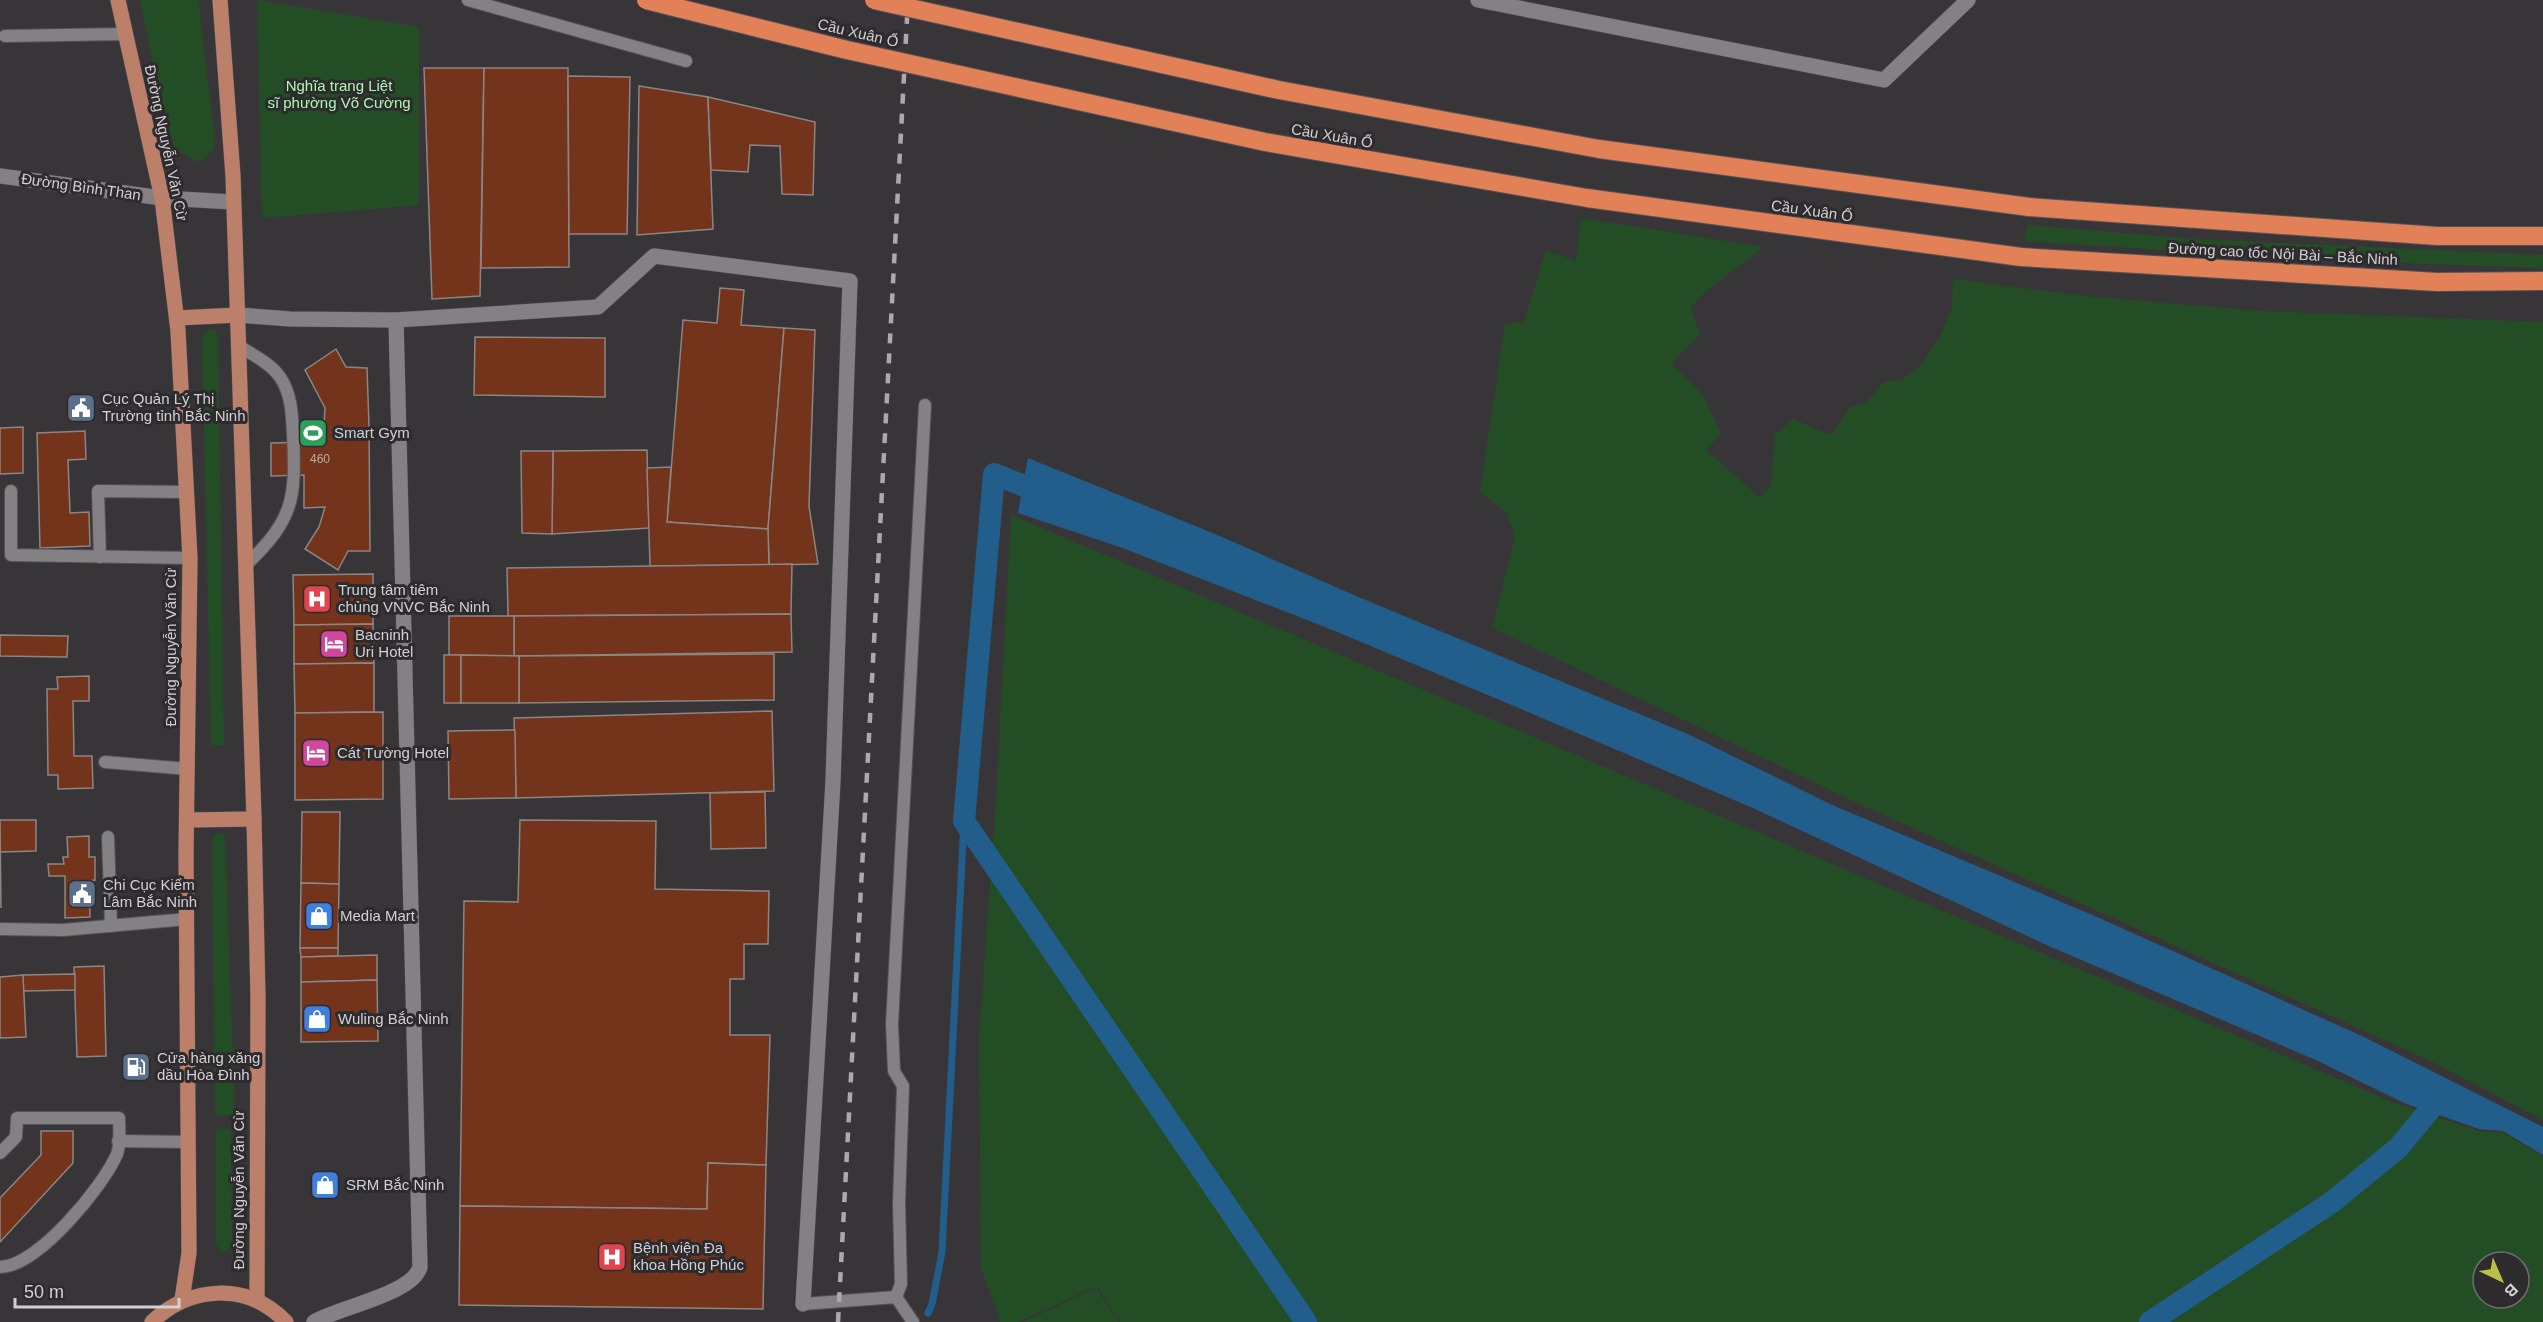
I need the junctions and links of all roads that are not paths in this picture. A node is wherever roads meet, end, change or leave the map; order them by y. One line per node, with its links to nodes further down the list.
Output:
1 (118, 0): 8 (main road, Đường Nguyễn Văn Cừ)
2 (220, 0): 13 (main road, Đường Nguyễn Văn Cừ)
3 (468, 0): 10 (lane)
4 (646, 0): 16 (highway, Cầu Xuân Ổ, bridge)
5 (874, 0): 14 (highway, Cầu Xuân Ổ, bridge)
6 (1478, 0): 7 (street)
7 (1968, 0)
8 (125, 34): 9 (lane); 12 (main road, Đường Nguyễn Văn Cừ)
9 (5, 36)
10 (686, 61)
11 (0, 176): 12 (street, Đường Bình Than)
12 (162, 198): 13 (street, Đường Bình Than); 19 (main road, Đường Nguyễn Văn Cừ)
13 (233, 202): 18 (main road, Đường Nguyễn Văn Cừ)
14 (2029, 207): 15 (highway, Đường cao tốc Nội Bài – Bắc Ninh)
15 (2543, 236)
16 (2021, 257): 17 (highway, Đường cao tốc Nội Bài – Bắc Ninh)
17 (2543, 281)
18 (238, 315): 19 (main road); 20 (street); 21 (main road, Đường Nguyễn Văn Cừ)
19 (177, 318): 24 (main road, Đường Nguyễn Văn Cừ)
20 (396, 320): 43 (street); 46 (street)
21 (239, 346): 27 (main road, Đường Nguyễn Văn Cừ); 27 (lane)
22 (925, 405): 40 (lane)
23 (11, 492): 25 (lane)
24 (187, 492): 25 (lane); 26 (main road, Đường Nguyễn Văn Cừ)
25 (100, 557): 26 (lane)
26 (190, 558): 29 (main road, Đường Nguyễn Văn Cừ)
27 (247, 564): 30 (main road, Đường Nguyễn Văn Cừ)
28 (105, 762): 29 (lane)
29 (188, 769): 31 (main road, Đường Nguyễn Văn Cừ)
30 (254, 819): 31 (main road); 42 (main road, Đường Nguyễn Văn Cừ)
31 (187, 820): 33 (main road, Đường Nguyễn Văn Cừ)
32 (108, 837): 34 (lane)
33 (187, 919): 34 (lane); 37 (main road, Đường Nguyễn Văn Cừ)
34 (111, 926): 35 (lane)
35 (0, 928)
36 (118, 1142): 37 (lane); 38 (lane); 39 (lane)
37 (189, 1142): 41 (main road, Đường Nguyễn Văn Cừ)
38 (0, 1153)
39 (0, 1267)
40 (896, 1297): 43 (lane); 47 (lane)
41 (182, 1300): 42 (main road); 44 (main road)
42 (257, 1300): 45 (main road)
43 (803, 1304)
44 (152, 1322)
45 (286, 1322)
46 (314, 1322)
47 (913, 1322)

